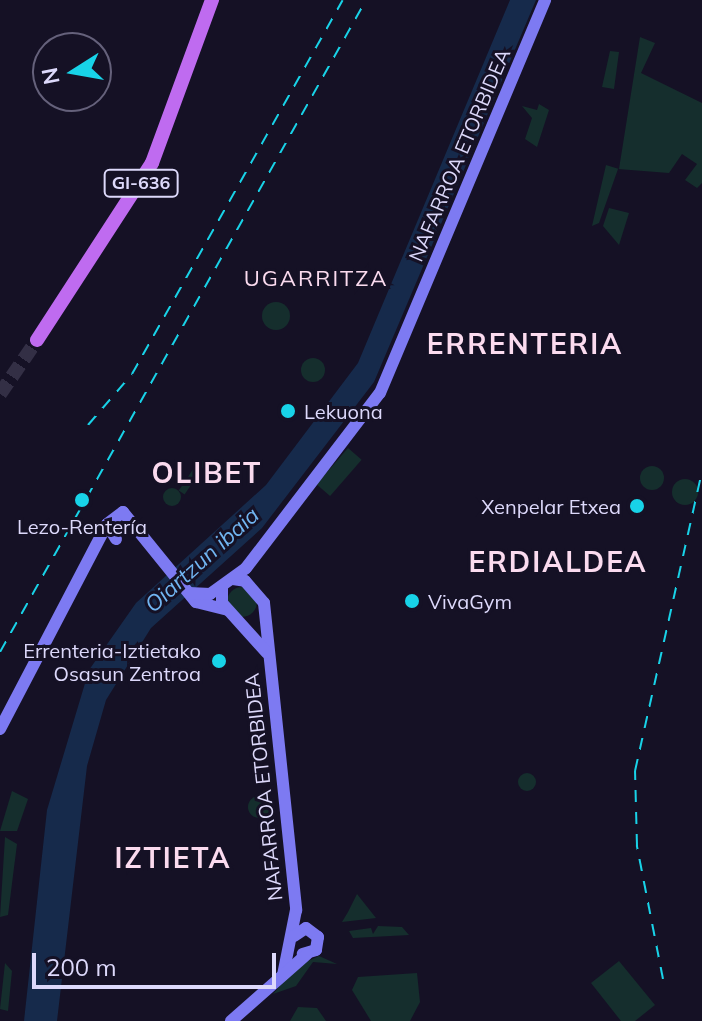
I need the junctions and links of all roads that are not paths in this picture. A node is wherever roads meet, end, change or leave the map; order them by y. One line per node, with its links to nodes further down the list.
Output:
1 (212, 0): 3 (main road, GI-636)
2 (545, 0): 9 (main road, NAFARROA ETORBIDEA)
3 (37, 340)
4 (107, 524): 5 (main road); 6 (main road); 8 (main road)
5 (134, 527): 6 (main road); 7 (main road)
6 (120, 539): 7 (main road); 8 (main road)
7 (145, 547): 12 (main road)
8 (88, 553): 17 (main road)
9 (250, 564): 10 (main road, NAFARROA ETORBIDEA); 11 (main road)
10 (228, 583): 11 (main road); 12 (main road); 13 (main road)
11 (249, 584): 14 (main road, NAFARROA ETORBIDEA)
12 (189, 593): 13 (main road, NAFARROA ETORBIDEA)
13 (227, 610): 15 (main road, NAFARROA ETORBIDEA)
14 (263, 612): 15 (main road); 16 (main road, NAFARROA ETORBIDEA)
15 (243, 623): 16 (main road, NAFARROA ETORBIDEA)
16 (270, 660): 18 (main road, NAFARROA ETORBIDEA)
17 (0, 729)
18 (298, 937): 19 (main road); 19 (main road); 20 (main road)
19 (307, 954): 20 (main road)
20 (283, 975): 21 (main road)
21 (231, 1021)

